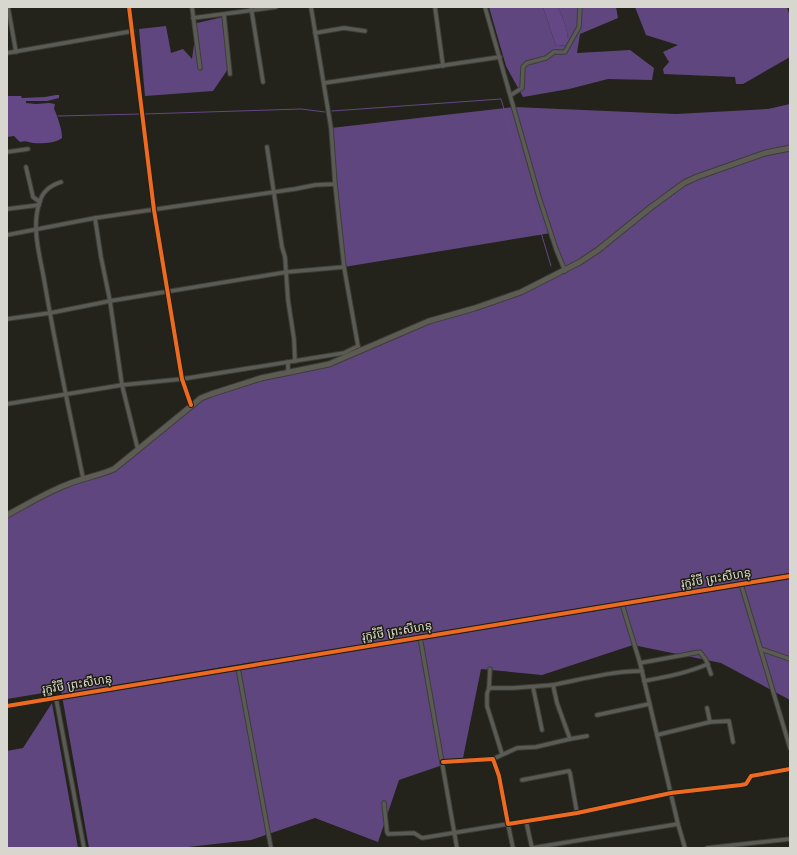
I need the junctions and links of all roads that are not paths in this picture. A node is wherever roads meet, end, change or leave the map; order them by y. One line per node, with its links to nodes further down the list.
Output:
1 (8, 7): 15 (street)
2 (130, 7): 12 (street)
3 (192, 7): 11 (street)
4 (276, 7): 9 (street)
5 (311, 7): 14 (street)
6 (435, 7): 18 (street)
7 (485, 7): 17 (street)
8 (580, 7): 23 (street)
9 (252, 8): 10 (street); 21 (street)
10 (224, 15): 11 (street); 20 (street)
11 (193, 18): 19 (street)
12 (133, 31): 15 (street); 34 (street)
13 (365, 31): 14 (street)
14 (315, 32): 22 (street)
15 (16, 52): 16 (street)
16 (7, 53)
17 (500, 57): 18 (street); 23 (street)
18 (443, 66): 22 (street)
19 (200, 68)
20 (230, 74)
21 (263, 82)
22 (324, 83): 30 (street)
23 (511, 95): 39 (street)
24 (267, 147): 31 (street)
25 (790, 148): 39 (main road)
26 (28, 149): 27 (street)
27 (7, 152)
28 (26, 167): 32 (street)
29 (61, 182): 32 (street)
30 (335, 184): 31 (street); 38 (street)
31 (274, 192): 34 (street); 40 (street)
32 (39, 203): 33 (street); 36 (street)
33 (7, 209)
34 (154, 210): 35 (street); 41 (street)
35 (95, 218): 36 (street); 42 (street)
36 (36, 230): 37 (street); 43 (street)
37 (7, 235)
38 (344, 267): 40 (street); 45 (street)
39 (565, 271): 46 (main road)
40 (287, 272): 41 (street); 47 (street)
41 (168, 292): 42 (street); 50 (street)
42 (110, 301): 43 (street); 51 (street)
43 (50, 313): 44 (street); 52 (street)
44 (7, 319)
45 (358, 346): 46 (street); 47 (street)
46 (361, 351): 49 (main road)
47 (295, 361): 48 (street)
48 (288, 362): 49 (street); 50 (street)
49 (288, 372): 54 (main road)
50 (182, 379): 51 (street); 54 (street)
51 (122, 385): 52 (street); 55 (street)
52 (65, 395): 53 (street); 56 (street)
53 (7, 404)
54 (191, 405): 55 (main road)
55 (138, 450): 56 (main road)
56 (83, 478): 57 (main road)
57 (7, 515)
58 (790, 576): 59 (street, រុក្ខវិថី ព្រះសីហនុ)
59 (741, 584): 60 (street, រុក្ខវិថី ព្រះសីហនុ); 62 (street)
60 (622, 604): 61 (street, រុក្ខវិថី ព្រះសីហនុ); 64 (street)
61 (420, 637): 66 (street, រុក្ខវិថី ព្រះសីហនុ); 88 (street)
62 (761, 649): 63 (street); 85 (street)
63 (790, 659)
64 (640, 663): 65 (street); 68 (street)
65 (708, 664): 69 (street); 70 (street)
66 (238, 668): 74 (street, រុក្ខវិថី ព្រះសីហនុ); 100 (street)
67 (490, 669): 73 (street)
68 (642, 672): 70 (street); 71 (street)
69 (711, 674)
70 (644, 681): 75 (street)
71 (553, 685): 72 (street); 83 (street)
72 (533, 686): 73 (street); 80 (street)
73 (488, 688): 86 (street)
74 (56, 698): 76 (street, រុក្ខវិថី ព្រះសីហនុ); 99 (street)
75 (649, 704): 78 (street); 81 (street)
76 (7, 706)
77 (707, 708): 79 (street)
78 (597, 715)
79 (710, 722): 81 (street); 84 (street)
80 (542, 730)
81 (657, 735): 91 (street)
82 (587, 736): 83 (street)
83 (570, 739): 86 (street)
84 (733, 742)
85 (790, 748)
86 (502, 754): 87 (street)
87 (493, 759): 88 (street); 95 (street)
88 (442, 762): 97 (street)
89 (790, 769): 91 (street)
90 (522, 780): 93 (street)
91 (671, 793): 93 (street); 96 (street)
92 (384, 803): 97 (street)
93 (577, 813): 94 (street)
94 (526, 821): 95 (street); 103 (street)
95 (508, 824): 97 (street); 102 (street)
96 (678, 824): 103 (street); 104 (street)
97 (455, 832): 101 (street)
98 (790, 839): 105 (street)
99 (84, 848)
100 (271, 848)
101 (457, 848)
102 (513, 848)
103 (532, 848)
104 (685, 848)
105 (707, 848)

